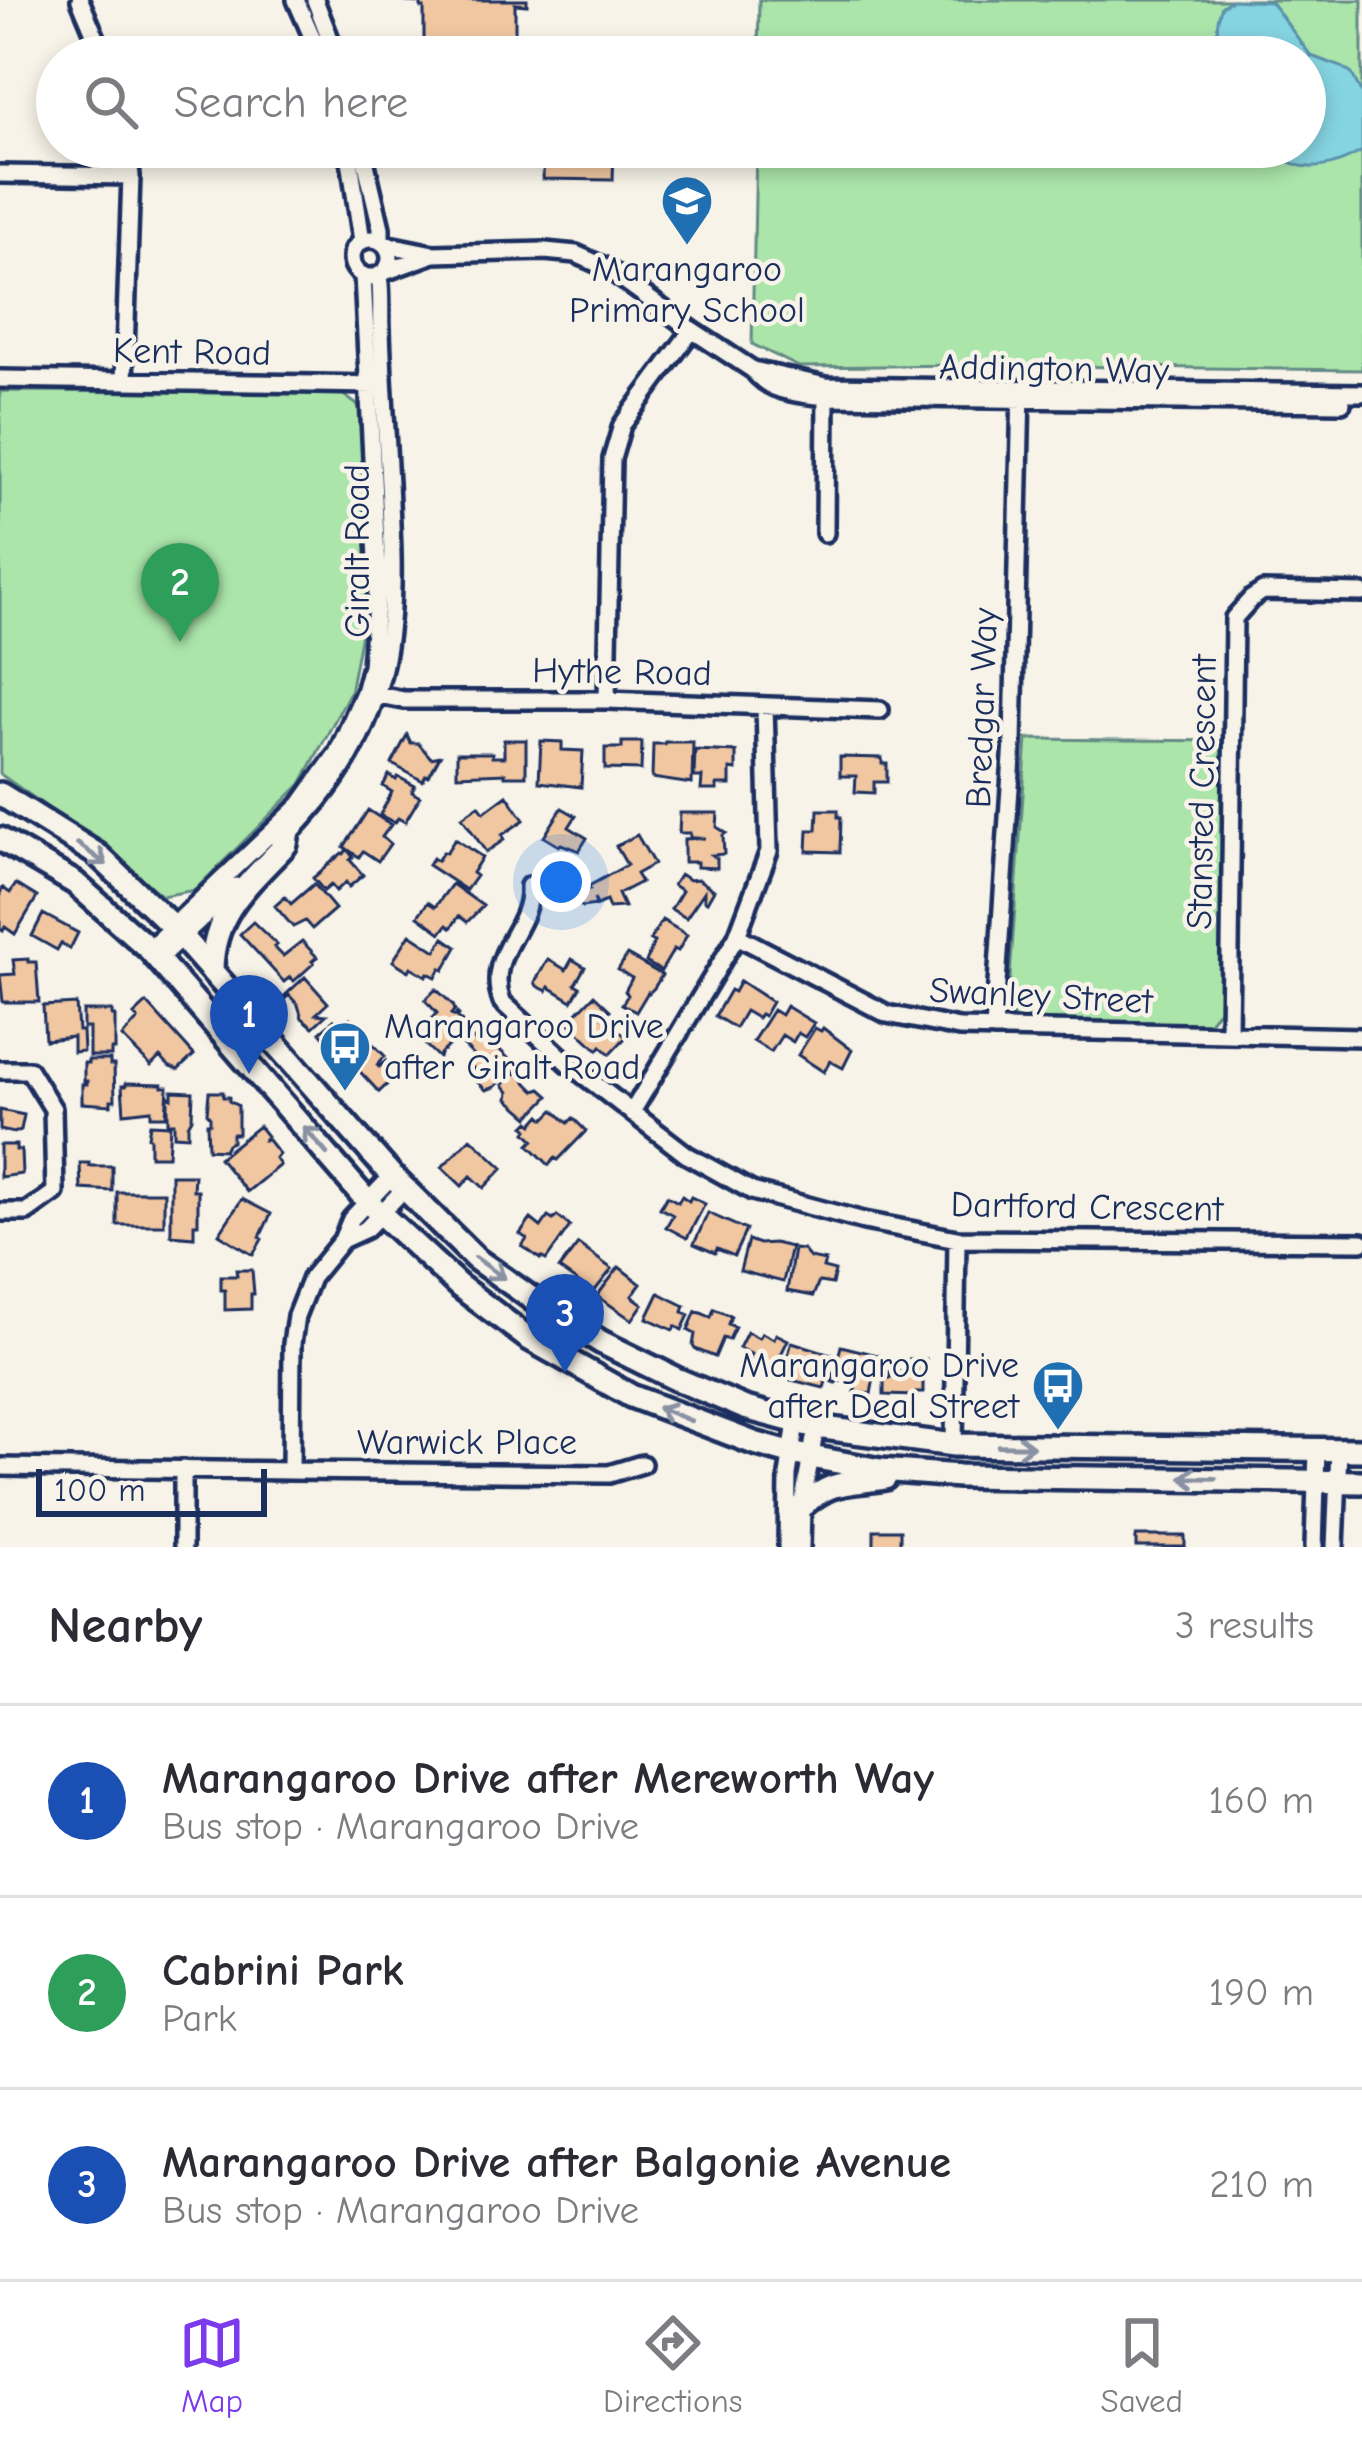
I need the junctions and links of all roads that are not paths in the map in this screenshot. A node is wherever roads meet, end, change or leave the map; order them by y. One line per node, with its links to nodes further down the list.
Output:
1 (80, 0): 4 (street)
2 (296, 0): 5 (street)
3 (315, 0): 6 (street)
4 (95, 36)
5 (312, 36)
6 (329, 36)
7 (130, 168): 11 (street)
8 (351, 168): 12 (street)
9 (367, 168): 13 (street)
10 (0, 174): 11 (street)
11 (131, 176): 18 (street)
12 (362, 241): 13 (street); 15 (street)
13 (383, 243): 14 (street, Addington Way); 15 (street)
14 (434, 254): 15 (street, Addington Way); 16 (street, Addington Way)
15 (375, 274): 19 (street, Giralt Road)
16 (692, 330): 20 (street, Addington Way); 27 (street)
17 (0, 379): 18 (street, Kent Road)
18 (124, 381): 19 (street, Kent Road)
19 (376, 385): 26 (street, Giralt Road)
20 (826, 392): 22 (street, Addington Way); 24 (street)
21 (1362, 393): 22 (street, Addington Way)
22 (1021, 394): 23 (street, Addington Way); 38 (street, Bredgar Way)
23 (1362, 403)
24 (825, 532)
25 (1362, 593): 39 (street, Stansted Crescent)
26 (372, 694): 27 (street, Hythe Road); 31 (street, Giralt Road); 34 (street, Giralt Road)
27 (607, 700): 28 (street, Hythe Road)
28 (765, 706): 29 (street, Hythe Road); 35 (street)
29 (880, 710)
30 (0, 794): 34 (main road, one-way to 34)
31 (286, 837): 34 (street, Giralt Road); 37 (main road)
32 (0, 839): 36 (main road)
33 (529, 886): 42 (street, Dartford Crescent)
34 (178, 932): 36 (street, Giralt Road); 37 (main road)
35 (737, 936): 38 (street, Swanley Street); 42 (street)
36 (154, 954): 44 (main road, one-way to 36)
37 (212, 969): 43 (main road)
38 (994, 1029): 39 (street, Swanley Street)
39 (1229, 1034): 40 (street, Swanley Street)
40 (1362, 1037)
41 (0, 1070): 45 (street)
42 (632, 1112): 46 (street, Dartford Crescent)
43 (398, 1183): 44 (street); 48 (main road, one-way to 48)
44 (374, 1208): 52 (main road, one-way to 44); 56 (street)
45 (0, 1212)
46 (957, 1239): 47 (street, Dartford Crescent); 49 (street)
47 (1362, 1242)
48 (806, 1424): 49 (main road); 52 (street)
49 (954, 1445): 50 (main road, one-way to 50)
50 (1328, 1450): 51 (main road); 58 (street); 59 (street)
51 (1362, 1450)
52 (800, 1455): 57 (main road); 61 (street); 63 (street)
53 (642, 1464): 56 (street, Warwick Place)
54 (0, 1467): 55 (street, Warwick Place)
55 (183, 1469): 56 (street, Warwick Place); 62 (street)
56 (291, 1471)
57 (909, 1473): 58 (main road, one-way to 57); 61 (main road)
58 (1315, 1480): 59 (main road); 65 (street)
59 (1339, 1481): 60 (main road); 66 (street)
60 (1362, 1482)
61 (802, 1506): 64 (street)
62 (183, 1547)
63 (787, 1547)
64 (801, 1547)
65 (1314, 1547)
66 (1335, 1547)

